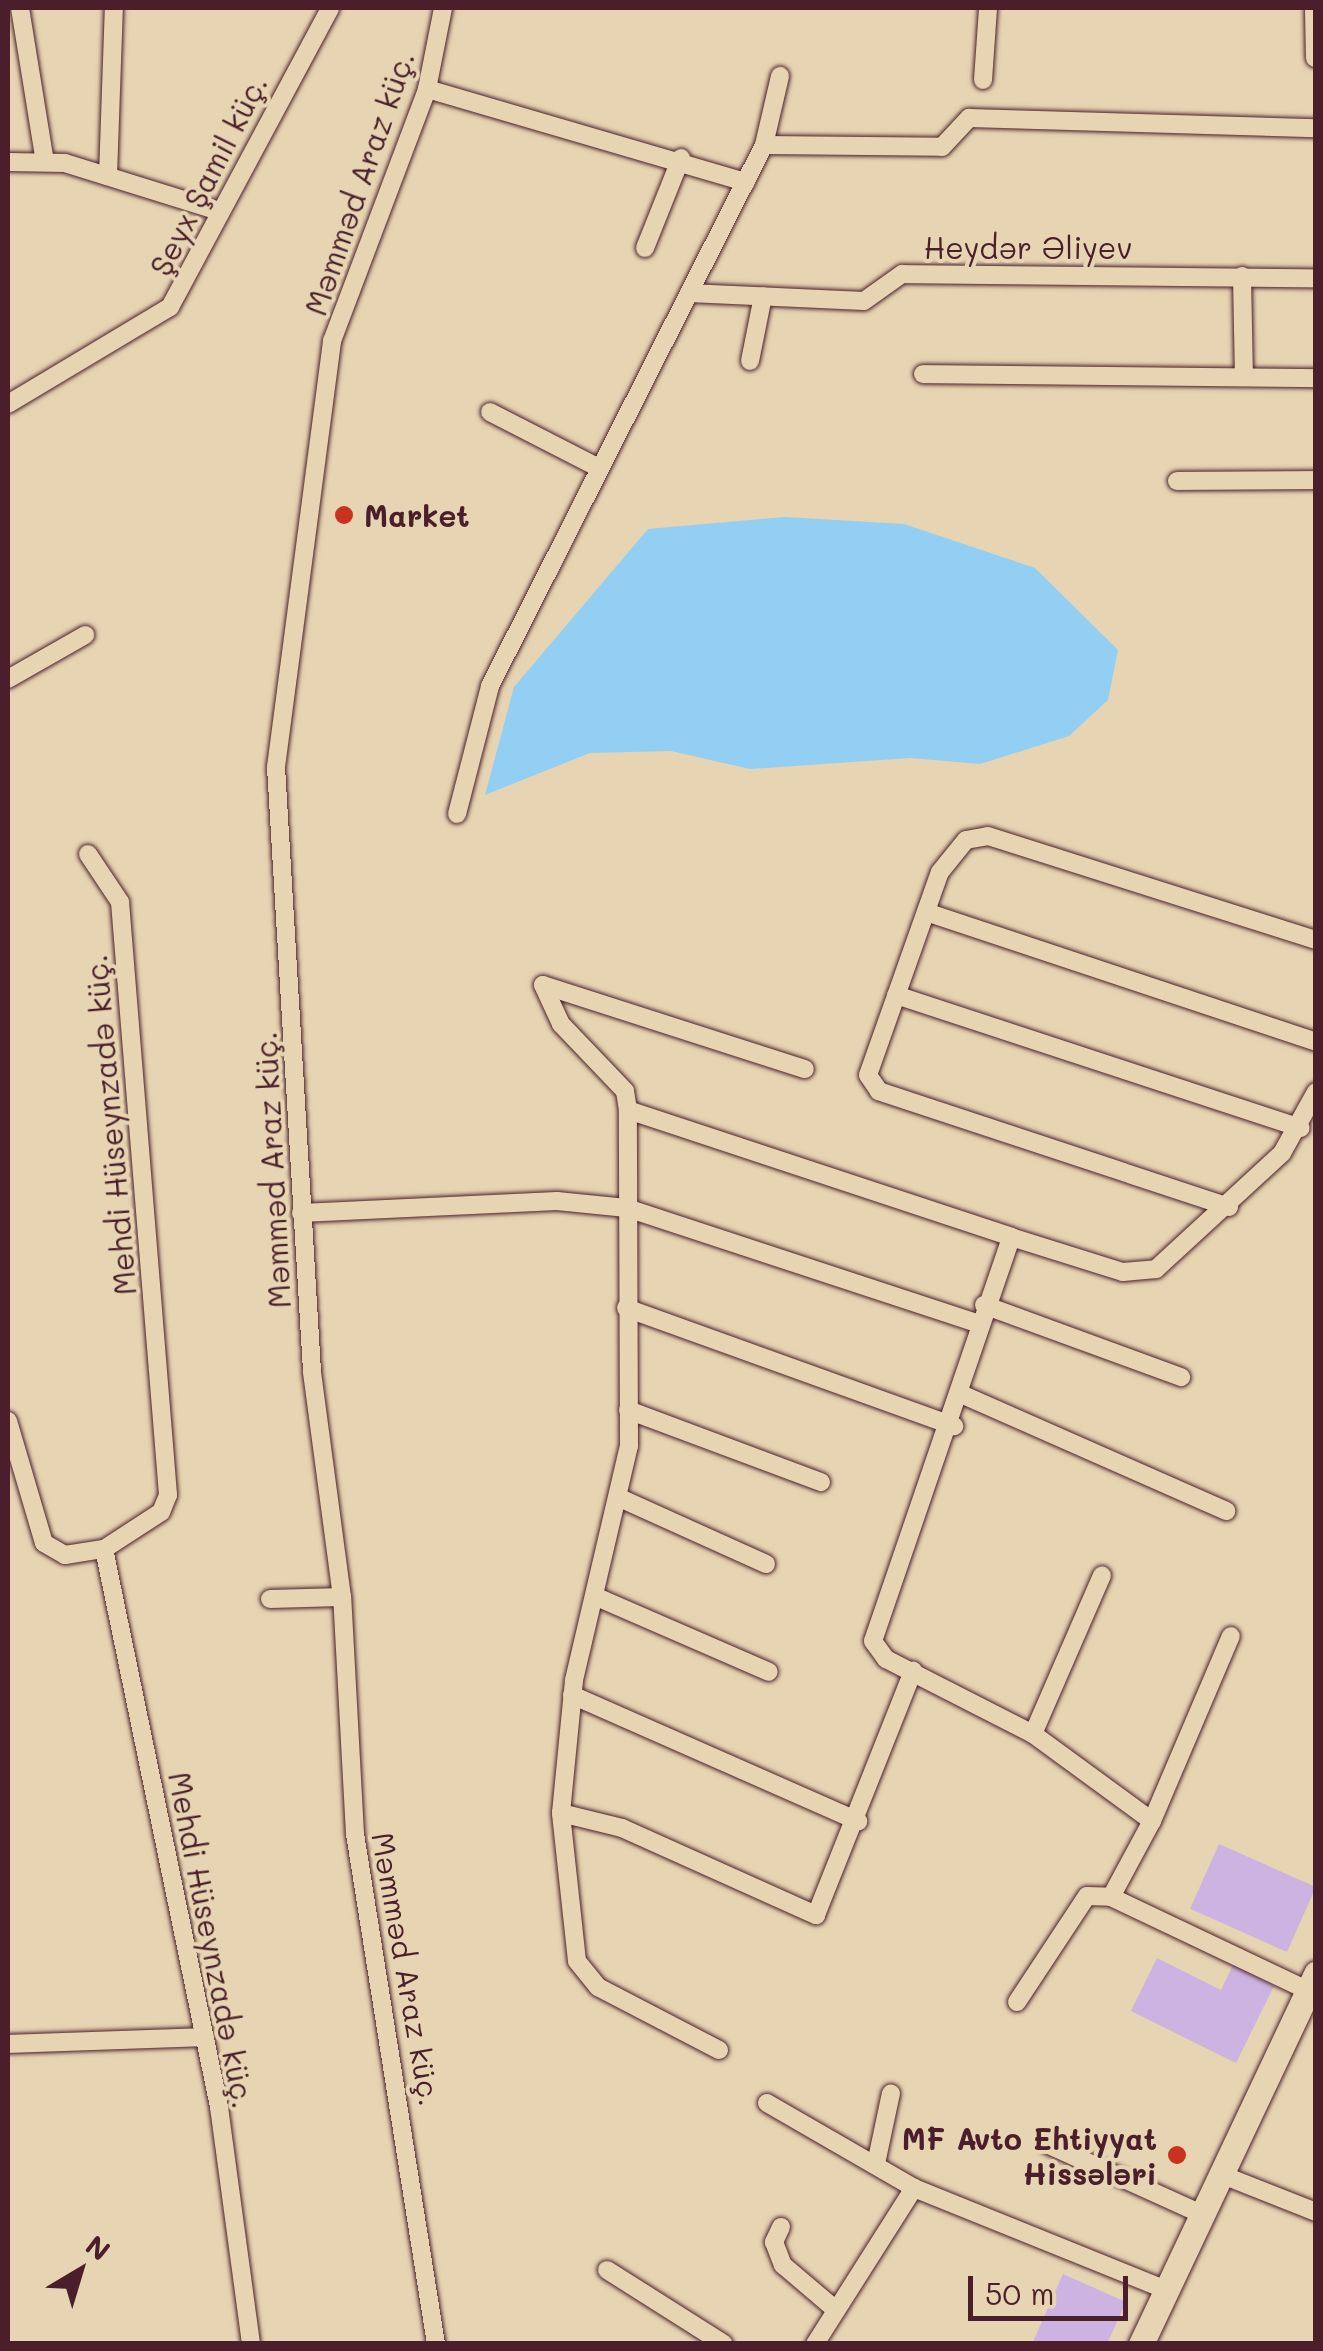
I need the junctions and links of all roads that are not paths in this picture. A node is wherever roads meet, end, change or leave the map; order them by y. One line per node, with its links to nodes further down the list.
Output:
1 (20, 8): 15 (street)
2 (114, 8): 16 (street)
3 (330, 8): 18 (street, Şeyx Şamil küç.)
4 (443, 8): 10 (street, Məmməd Araz küç.)
5 (988, 8): 9 (street)
6 (1314, 8): 7 (street)
7 (1316, 58)
8 (780, 76): 12 (street)
9 (983, 80)
10 (427, 89): 13 (street); 47 (street, Məmməd Araz küç.)
11 (1316, 128): 12 (street)
12 (764, 145): 17 (street)
13 (680, 158): 17 (street); 19 (street)
14 (8, 162): 15 (street)
15 (45, 162): 16 (street)
16 (108, 176): 18 (street)
17 (746, 182): 22 (street)
18 (220, 212): 28 (street, Şeyx Şamil küç.)
19 (646, 248)
20 (1242, 276): 21 (street, Heydər Əliyev); 23 (street, Heydər Əliyev); 26 (street)
21 (1316, 278)
22 (689, 293): 23 (street, Heydər Əliyev); 30 (street)
23 (763, 296): 24 (street)
24 (750, 360)
25 (923, 374): 26 (street)
26 (1244, 377): 27 (street)
27 (1316, 378)
28 (8, 404)
29 (490, 412): 30 (street)
30 (595, 466): 35 (street)
31 (1316, 480): 32 (street)
32 (1177, 481)
33 (85, 635): 34 (street)
34 (8, 679)
35 (457, 814)
36 (88, 854): 60 (street, Mehdi Hüseynzadə küç.)
37 (926, 912): 38 (street); 39 (street); 40 (street)
38 (1316, 940)
39 (896, 995): 44 (street); 45 (street)
40 (1316, 1042)
41 (805, 1068): 43 (street)
42 (1316, 1092): 44 (street)
43 (628, 1110): 46 (street); 48 (street)
44 (1301, 1128): 45 (street)
45 (1230, 1207): 48 (street)
46 (627, 1208): 47 (street); 50 (street); 51 (street)
47 (300, 1213): 63 (street, Məmməd Araz küç.)
48 (1010, 1236): 49 (street)
49 (984, 1304): 51 (street); 52 (street)
50 (626, 1308): 54 (street); 56 (street)
51 (976, 1324): 53 (street)
52 (1181, 1377)
53 (961, 1394): 56 (street); 59 (street)
54 (628, 1410): 57 (street); 58 (street)
55 (8, 1422): 60 (street)
56 (954, 1426): 67 (street)
57 (821, 1482)
58 (622, 1499): 61 (street); 65 (street)
59 (1226, 1511)
60 (104, 1549): 77 (street, Mehdi Hüseynzadə küç.)
61 (766, 1564)
62 (1102, 1575): 70 (street)
63 (342, 1596): 64 (street); 93 (street, Məmməd Araz küç.)
64 (270, 1598)
65 (599, 1598): 68 (street); 69 (street)
66 (1231, 1636): 73 (street)
67 (913, 1671): 70 (street); 72 (street)
68 (769, 1672)
69 (572, 1696): 71 (street); 72 (street)
70 (1033, 1734): 73 (street)
71 (561, 1814): 72 (street); 79 (street)
72 (858, 1821)
73 (1152, 1821): 74 (street)
74 (1112, 1897): 75 (street); 76 (street)
75 (1311, 1982): 84 (main road)
76 (1017, 2002)
77 (205, 2038): 78 (street); 92 (street, Mehdi Hüseynzadə küç.)
78 (8, 2044)
79 (720, 2050)
80 (891, 2093): 83 (street)
81 (767, 2103): 83 (street)
82 (1047, 2144): 87 (street)
83 (876, 2159): 85 (street)
84 (1220, 2174): 86 (street); 87 (main road)
85 (914, 2188): 90 (street); 91 (street)
86 (1316, 2212)
87 (1202, 2214): 90 (main road)
88 (781, 2228): 91 (street)
89 (607, 2270): 94 (street)
90 (1166, 2290): 96 (main road)
91 (836, 2310): 95 (street)
92 (251, 2344)
93 (436, 2344)
94 (724, 2344)
95 (814, 2344)
96 (1141, 2344)

